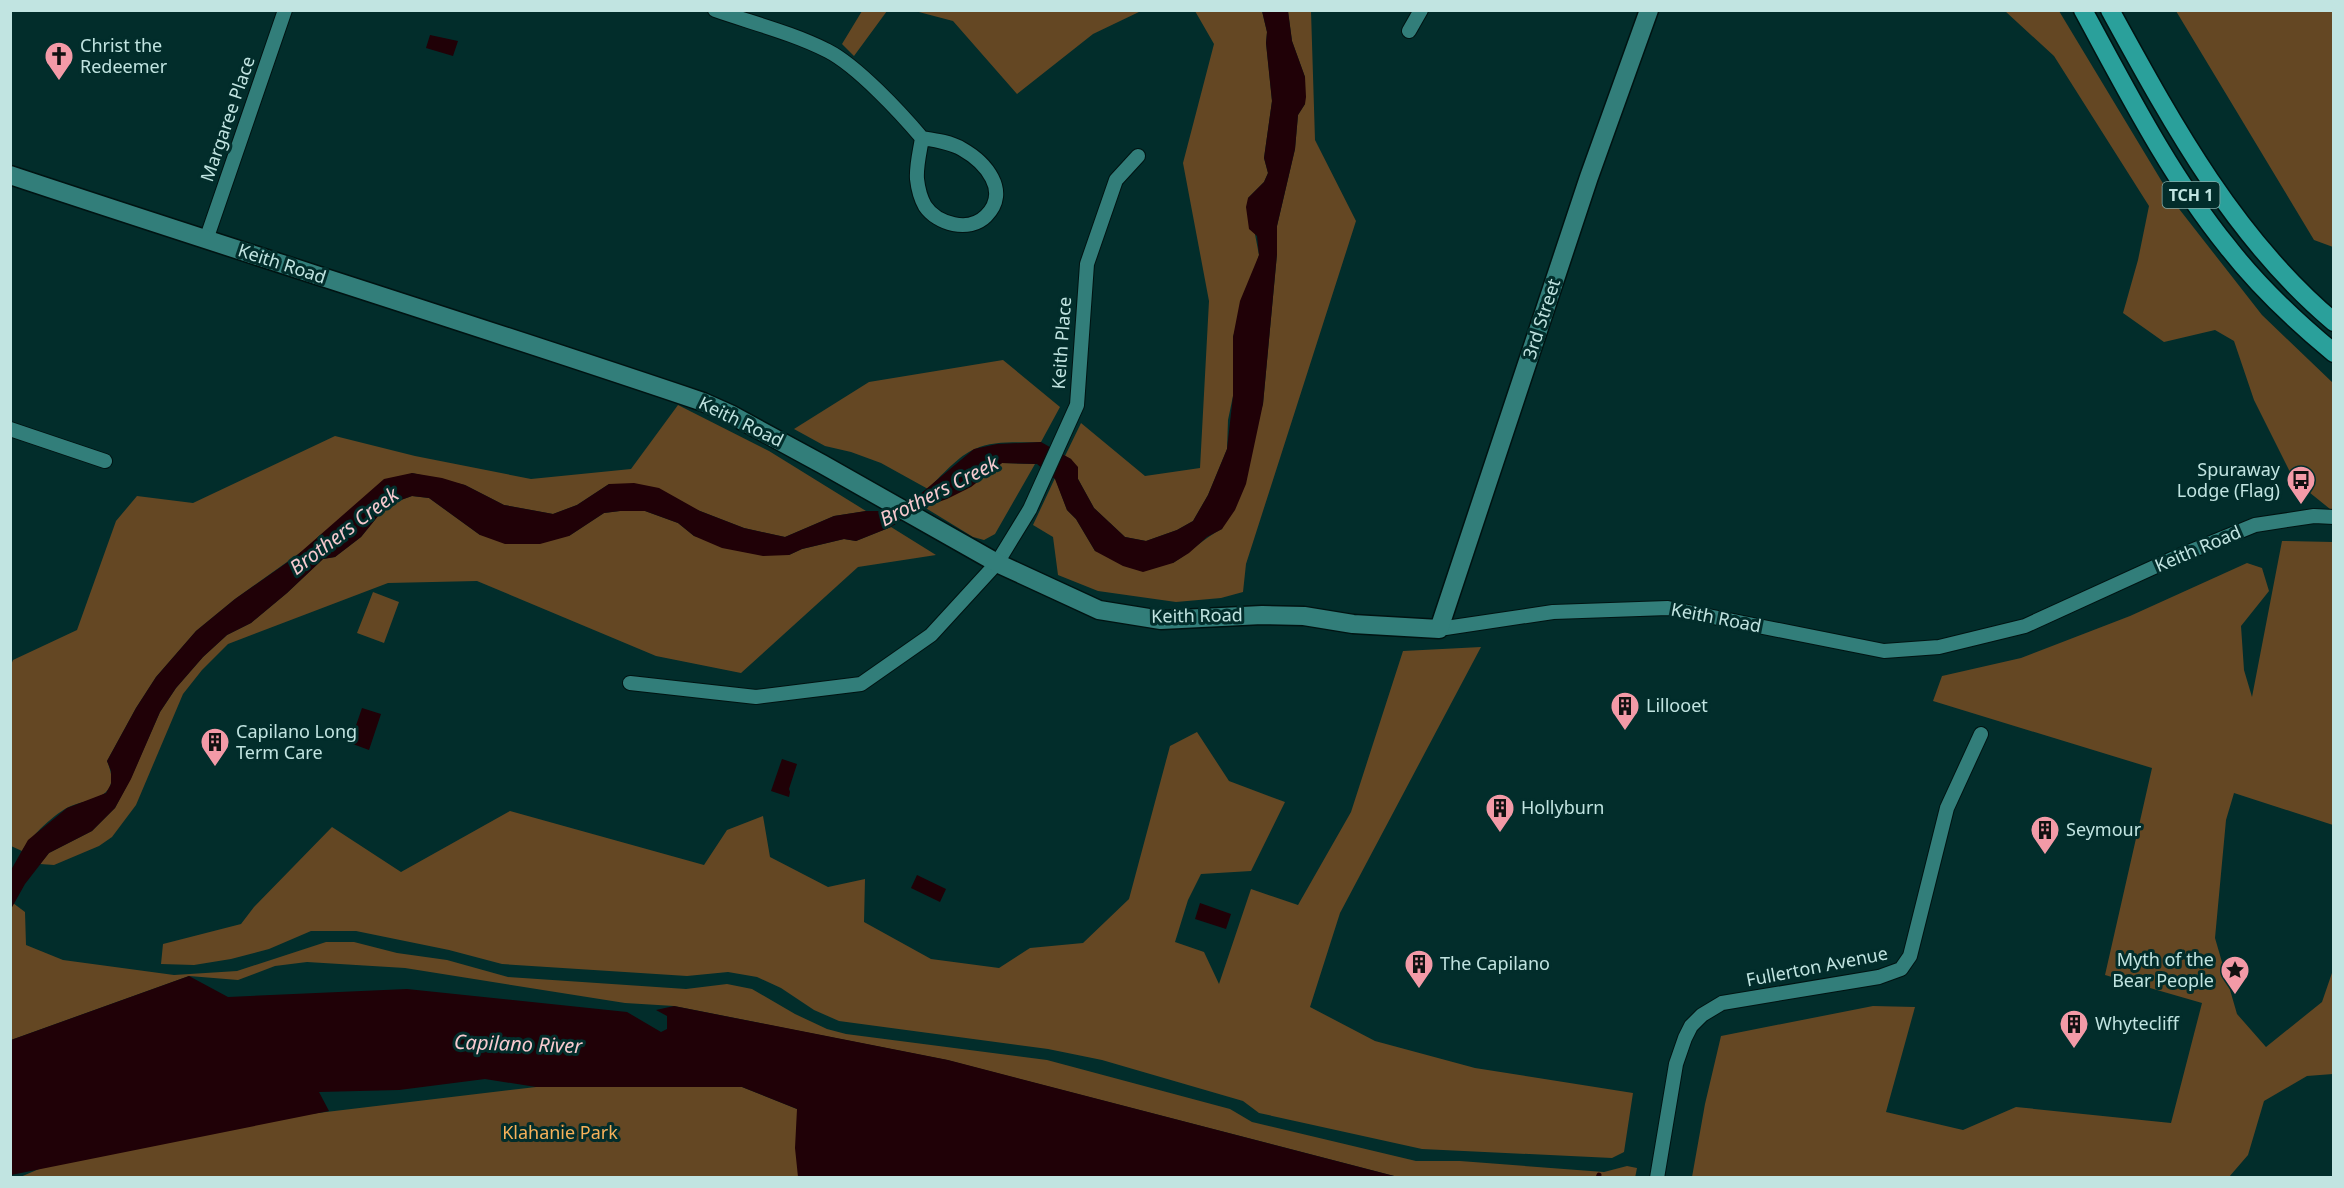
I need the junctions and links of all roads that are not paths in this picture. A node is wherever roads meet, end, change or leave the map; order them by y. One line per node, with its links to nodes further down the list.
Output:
1 (285, 10): 11 (street, Margaree Place)
2 (715, 10): 8 (street)
3 (1421, 10): 7 (street)
4 (1648, 10): 18 (street, 3rd Street)
5 (2083, 10): 13 (highway, TCH 1)
6 (2110, 10): 12 (highway, TCH 1)
7 (1409, 31)
8 (922, 138): 8 (street)
9 (1138, 156): 17 (street, Keith Place)
10 (10, 176): 11 (street, Keith Road)
11 (206, 240): 17 (street, Keith Road)
12 (2334, 322)
13 (2334, 353)
14 (10, 429): 15 (street)
15 (105, 461)
16 (2334, 517): 18 (street, Keith Road)
17 (997, 563): 18 (street, Keith Road); 19 (street, Keith Place)
18 (1439, 629)
19 (630, 683)
20 (1981, 734): 21 (street, Fullerton Avenue)
21 (1657, 1178)

